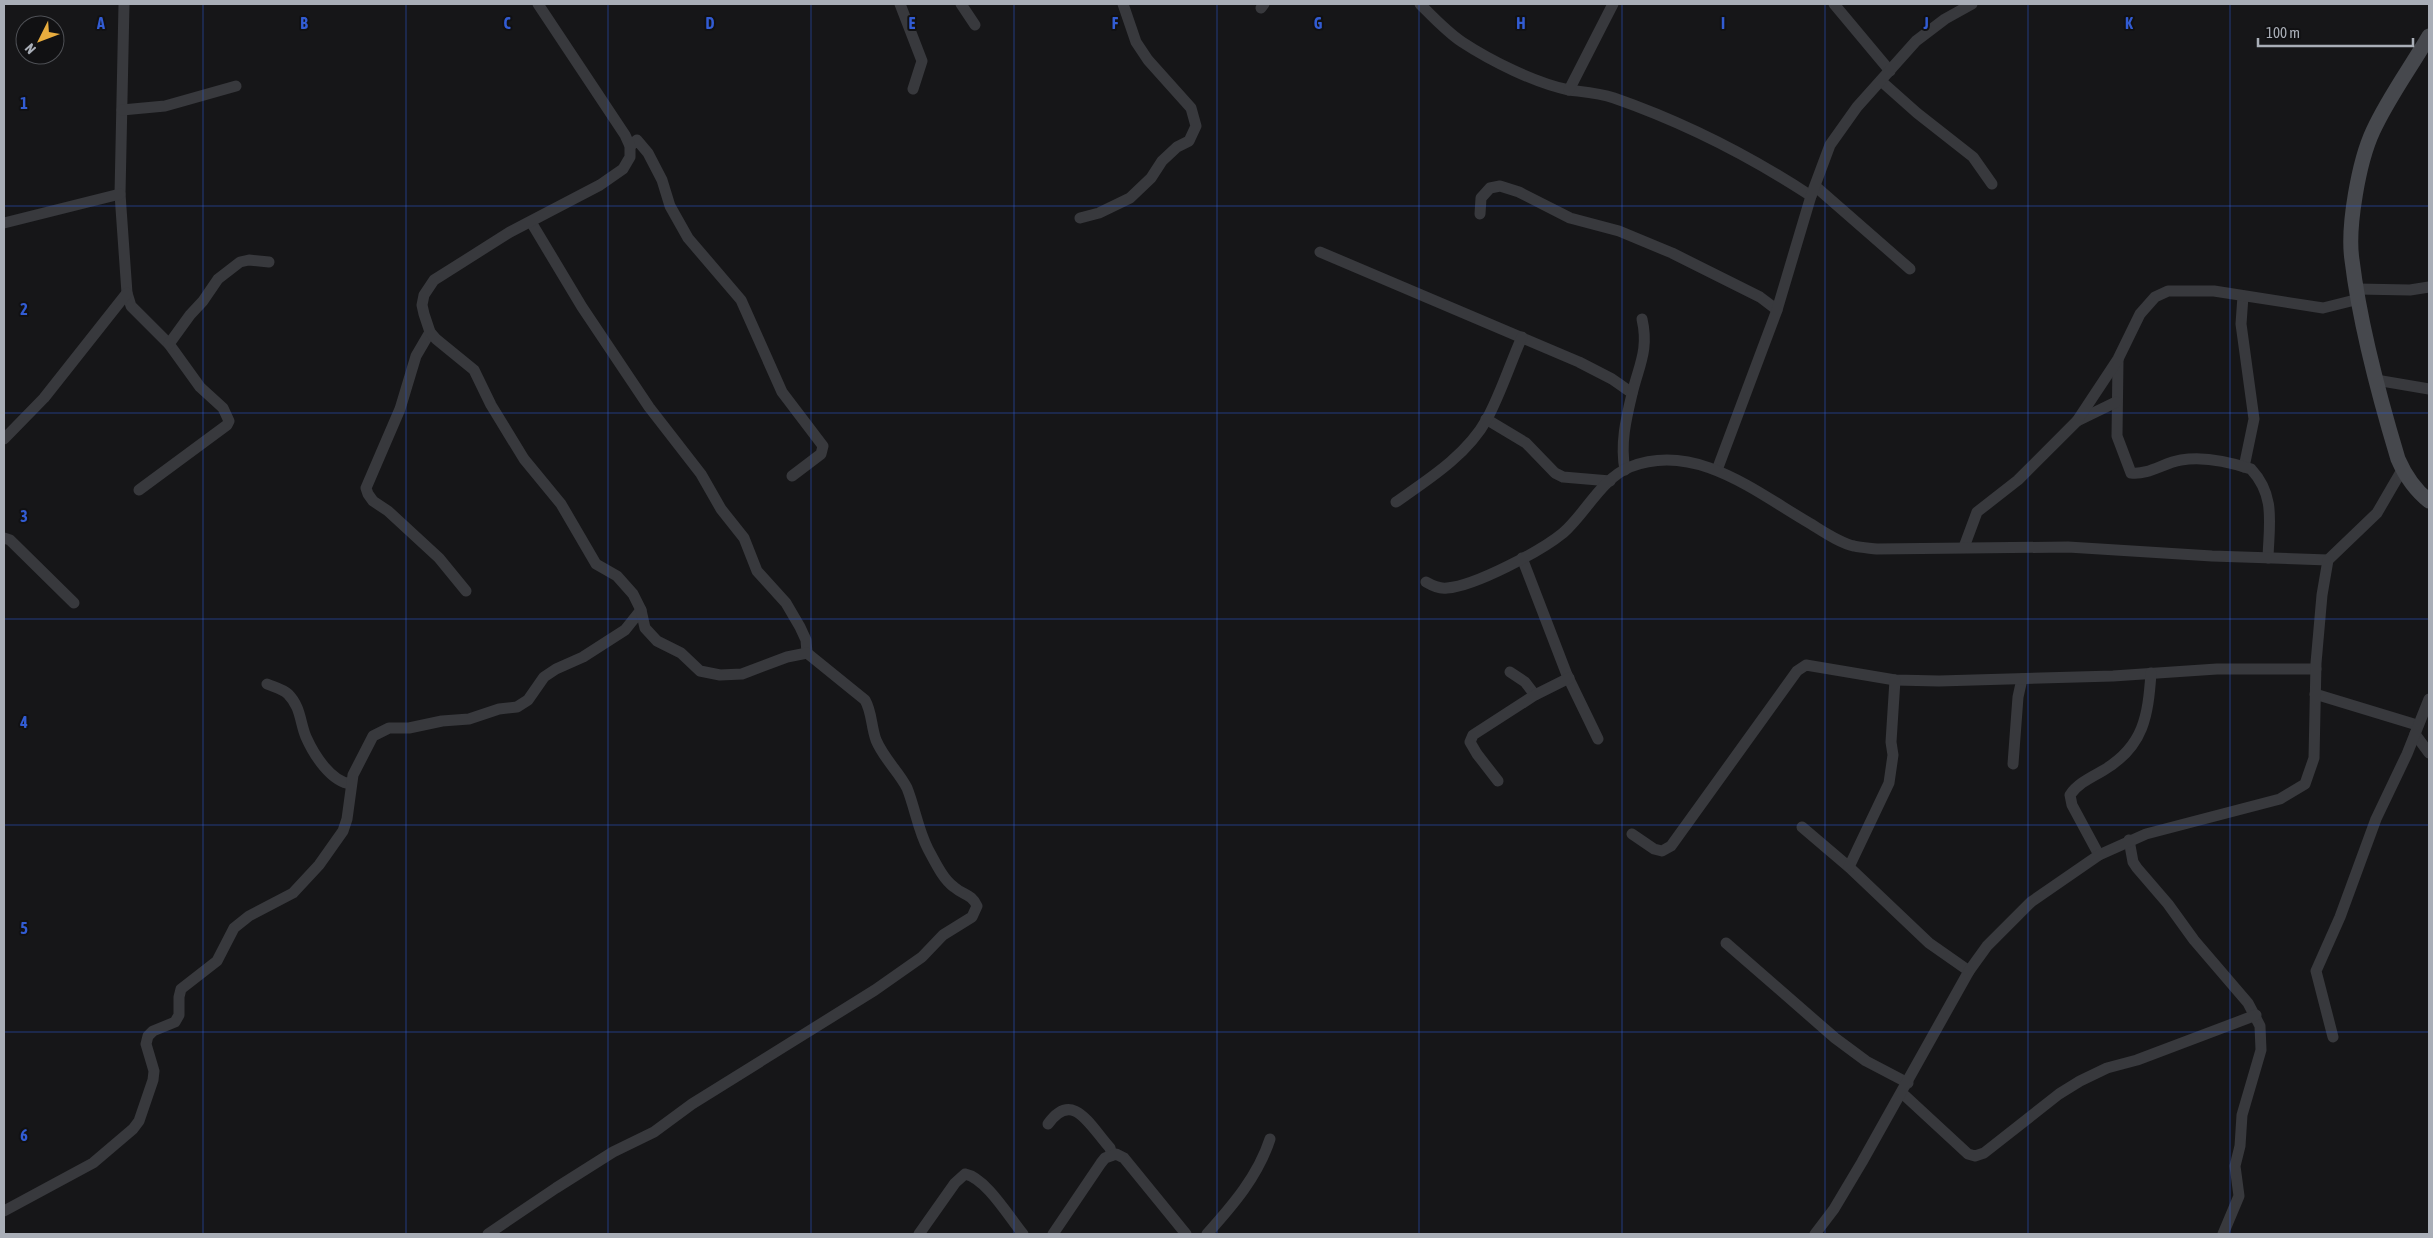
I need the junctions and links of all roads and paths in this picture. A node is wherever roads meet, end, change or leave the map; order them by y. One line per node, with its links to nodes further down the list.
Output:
1 (124, 4): 17 (street)
2 (538, 4): 18 (street)
3 (900, 4): 15 (street)
4 (961, 4): 10 (street)
5 (1123, 4): 23 (street)
6 (1420, 4): 16 (street)
7 (1613, 4): 16 (street)
8 (1834, 4): 12 (street)
9 (1972, 4): 12 (street)
10 (975, 25)
11 (2429, 36): 31 (main road)
12 (1890, 71): 13 (street)
13 (1881, 81): 19 (street); 20 (street)
14 (236, 86): 17 (street)
15 (913, 89)
16 (1569, 90): 20 (street)
17 (122, 110): 21 (street)
18 (630, 146): 24 (street); 50 (street)
19 (1992, 184)
20 (1813, 191): 28 (street); 33 (street)
21 (120, 194): 25 (street); 30 (street)
22 (1480, 214): 33 (street)
23 (1080, 218)
24 (531, 222): 35 (street); 64 (street)
25 (4, 223)
26 (1320, 252): 36 (street)
27 (268, 262): 37 (street)
28 (1910, 269)
29 (2429, 287): 31 (street)
30 (127, 293): 37 (street); 45 (street)
31 (2358, 294): 32 (street); 39 (main road)
32 (2243, 296): 38 (street); 46 (street)
33 (1777, 310): 48 (street)
34 (1642, 319): 41 (street)
35 (430, 332): 61 (street); 63 (street)
36 (1522, 338): 41 (street); 43 (street)
37 (169, 344): 52 (street)
38 (2118, 359): 42 (street); 44 (street)
39 (2376, 380): 40 (street); 49 (main road)
40 (2429, 389)
41 (1632, 393): 47 (street)
42 (2116, 402): 44 (street); 46 (street)
43 (1486, 419): 51 (street); 54 (street)
44 (2077, 421): 56 (street)
45 (4, 439)
46 (2244, 467): 58 (street)
47 (1625, 470): 48 (street); 51 (street)
48 (1717, 470): 56 (street)
49 (2402, 470): 53 (main road); 59 (street)
50 (792, 476)
51 (1610, 481): 57 (street)
52 (140, 490)
53 (2429, 501)
54 (1396, 502)
55 (4, 538): 62 (street)
56 (1964, 547): 58 (street)
57 (1522, 558): 60 (street); 68 (street)
58 (2268, 558): 59 (street)
59 (2328, 560): 65 (street)
60 (1426, 582)
61 (466, 591)
62 (74, 603)
63 (641, 610): 64 (street); 80 (street)
64 (807, 653): 95 (street)
65 (2316, 668): 67 (street); 73 (street)
66 (1510, 672): 72 (street)
67 (2151, 673): 69 (street); 84 (street)
68 (1569, 678): 72 (street); 76 (street)
69 (2022, 679): 70 (street); 78 (street)
70 (1895, 680): 82 (street); 85 (street)
71 (267, 684): 80 (street)
72 (1535, 694): 79 (street)
73 (2315, 694): 75 (street); 83 (street)
74 (2429, 699): 75 (street)
75 (2416, 730): 77 (street); 89 (street)
76 (1598, 739)
77 (2429, 753)
78 (2013, 764)
79 (1498, 781)
80 (351, 784): 94 (street)
81 (1802, 827): 85 (street)
82 (1632, 834)
83 (2129, 840): 84 (street); 88 (street)
84 (2099, 855): 87 (street)
85 (1849, 867): 87 (street)
86 (1726, 943): 90 (street)
87 (1969, 971): 90 (street)
88 (2256, 1016): 90 (street); 102 (street)
89 (2333, 1037)
90 (1905, 1088): 101 (street)
91 (1048, 1124): 93 (street)
92 (1270, 1138): 100 (street)
93 (1112, 1155): 98 (street); 99 (street)
94 (4, 1211)
95 (488, 1234)
96 (919, 1234): 97 (street)
97 (1023, 1234)
98 (1053, 1234)
99 (1186, 1234)
100 (1207, 1234)
101 (1815, 1234)
102 (2223, 1234)

